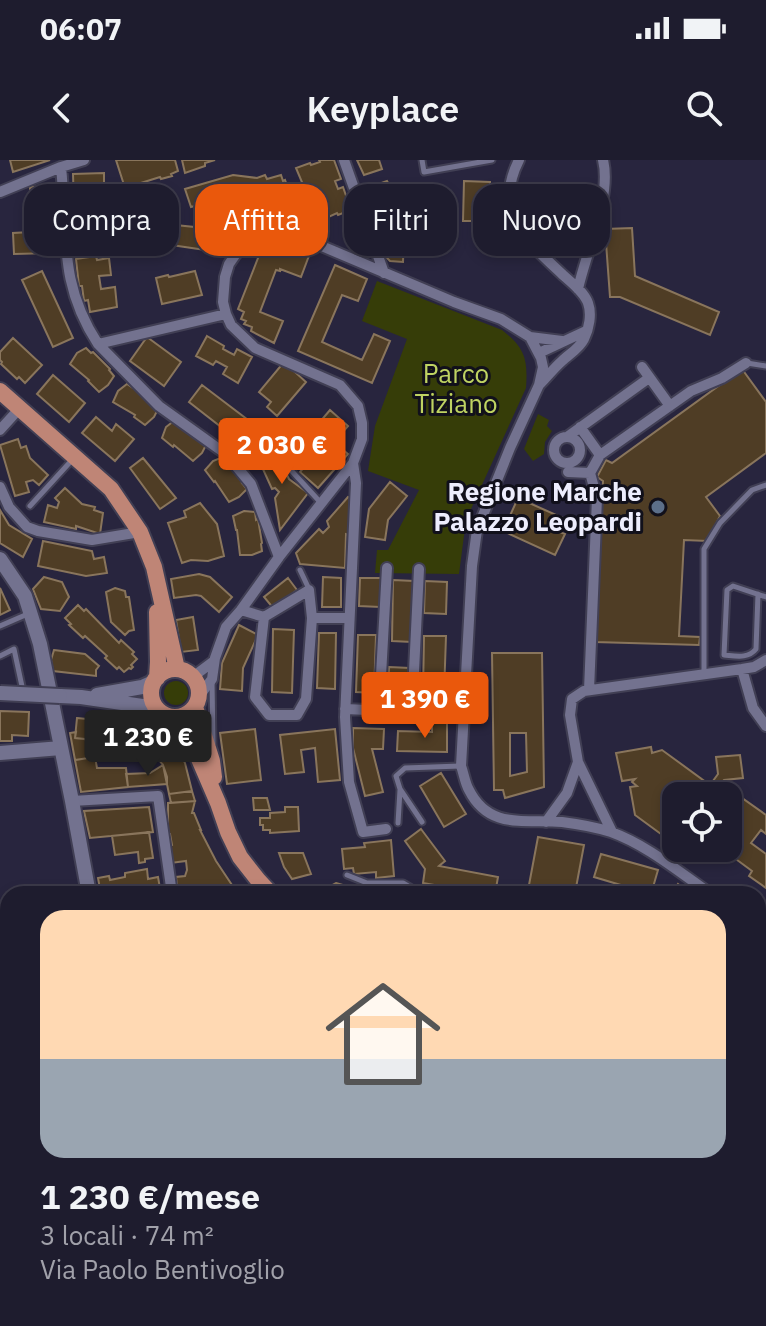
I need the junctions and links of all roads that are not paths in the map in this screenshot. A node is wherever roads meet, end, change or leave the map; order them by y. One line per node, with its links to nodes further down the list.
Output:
1 (84, 160): 7 (street)
2 (344, 160): 13 (street)
3 (422, 160): 4 (lane)
4 (492, 160)
5 (519, 160): 8 (street)
6 (603, 160): 9 (street)
7 (61, 167): 10 (street); 19 (street)
8 (510, 184)
9 (605, 184)
10 (0, 192)
11 (543, 256): 14 (street)
12 (587, 256): 14 (street)
13 (384, 273): 15 (street); 17 (street)
14 (578, 289): 16 (street)
15 (226, 314): 19 (street); 38 (street)
16 (586, 331): 18 (street); 21 (street)
17 (530, 337): 18 (street); 20 (street)
18 (564, 341): 20 (street)
19 (98, 344): 37 (street)
20 (540, 356): 21 (street); 26 (street)
21 (563, 360): 26 (street)
22 (746, 363): 23 (lane); 28 (street)
23 (766, 366)
24 (642, 367): 25 (street)
25 (649, 378): 28 (street); 30 (street)
26 (539, 385): 84 (street)
27 (0, 391): 29 (main road)
28 (670, 406): 35 (street)
29 (19, 409): 31 (street); 36 (main road)
30 (580, 427): 33 (street); 35 (street)
31 (0, 430)
32 (303, 437): 34 (lane)
33 (567, 437): 39 (street); 39 (street)
34 (285, 453): 37 (lane); 43 (lane)
35 (600, 455): 40 (street)
36 (75, 457): 44 (lane); 45 (main road)
37 (236, 463): 46 (street)
38 (353, 463): 43 (street); 58 (street)
39 (572, 469): 40 (street)
40 (590, 473): 67 (street)
41 (766, 485): 65 (lane)
42 (0, 487): 45 (street)
43 (321, 503): 46 (street)
44 (30, 506)
45 (140, 532): 64 (main road)
46 (279, 557): 54 (street)
47 (0, 559): 55 (street)
48 (387, 568): 74 (street)
49 (419, 569): 75 (street)
50 (300, 570): 51 (lane)
51 (309, 590): 56 (street); 57 (street)
52 (758, 594): 52 (lane); 53 (lane)
53 (766, 597)
54 (241, 610): 56 (street); 61 (street)
55 (31, 613): 59 (lane); 80 (street)
56 (264, 617): 57 (street)
57 (312, 618): 58 (street)
58 (349, 618): 73 (street)
59 (0, 626)
60 (0, 656): 68 (lane)
61 (214, 659): 64 (street); 66 (street)
62 (766, 660): 63 (street)
63 (742, 669): 65 (street); 78 (street)
64 (169, 671): 70 (street); 71 (main road); 72 (main road)
65 (704, 675): 67 (street)
66 (212, 679): 71 (street); 82 (lane)
67 (589, 690): 83 (street)
68 (23, 691)
69 (0, 693): 70 (street, bridge)
70 (129, 697): 72 (street)
71 (197, 701): 77 (main road); 79 (main road)
72 (156, 708): 77 (main road)
73 (345, 709): 74 (street); 91 (street)
74 (379, 711): 75 (street)
75 (412, 712): 76 (street)
76 (437, 713)
77 (173, 717): 79 (main road)
78 (766, 726)
79 (199, 742): 82 (main road); 87 (main road)
80 (61, 748): 81 (street); 86 (street)
81 (0, 753)
82 (212, 761): 87 (main road)
83 (578, 762): 89 (street); 92 (street)
84 (461, 766): 85 (lane); 89 (street)
85 (400, 789): 88 (lane); 90 (lane)
86 (72, 801): 94 (street); 95 (street)
87 (218, 803): 96 (main road)
88 (422, 822)
89 (546, 822): 92 (street)
90 (398, 823)
91 (386, 829)
92 (612, 832): 98 (street)
93 (347, 875): 97 (lane)
94 (88, 886)
95 (171, 886)
96 (264, 886)
97 (408, 886)
98 (699, 886)

